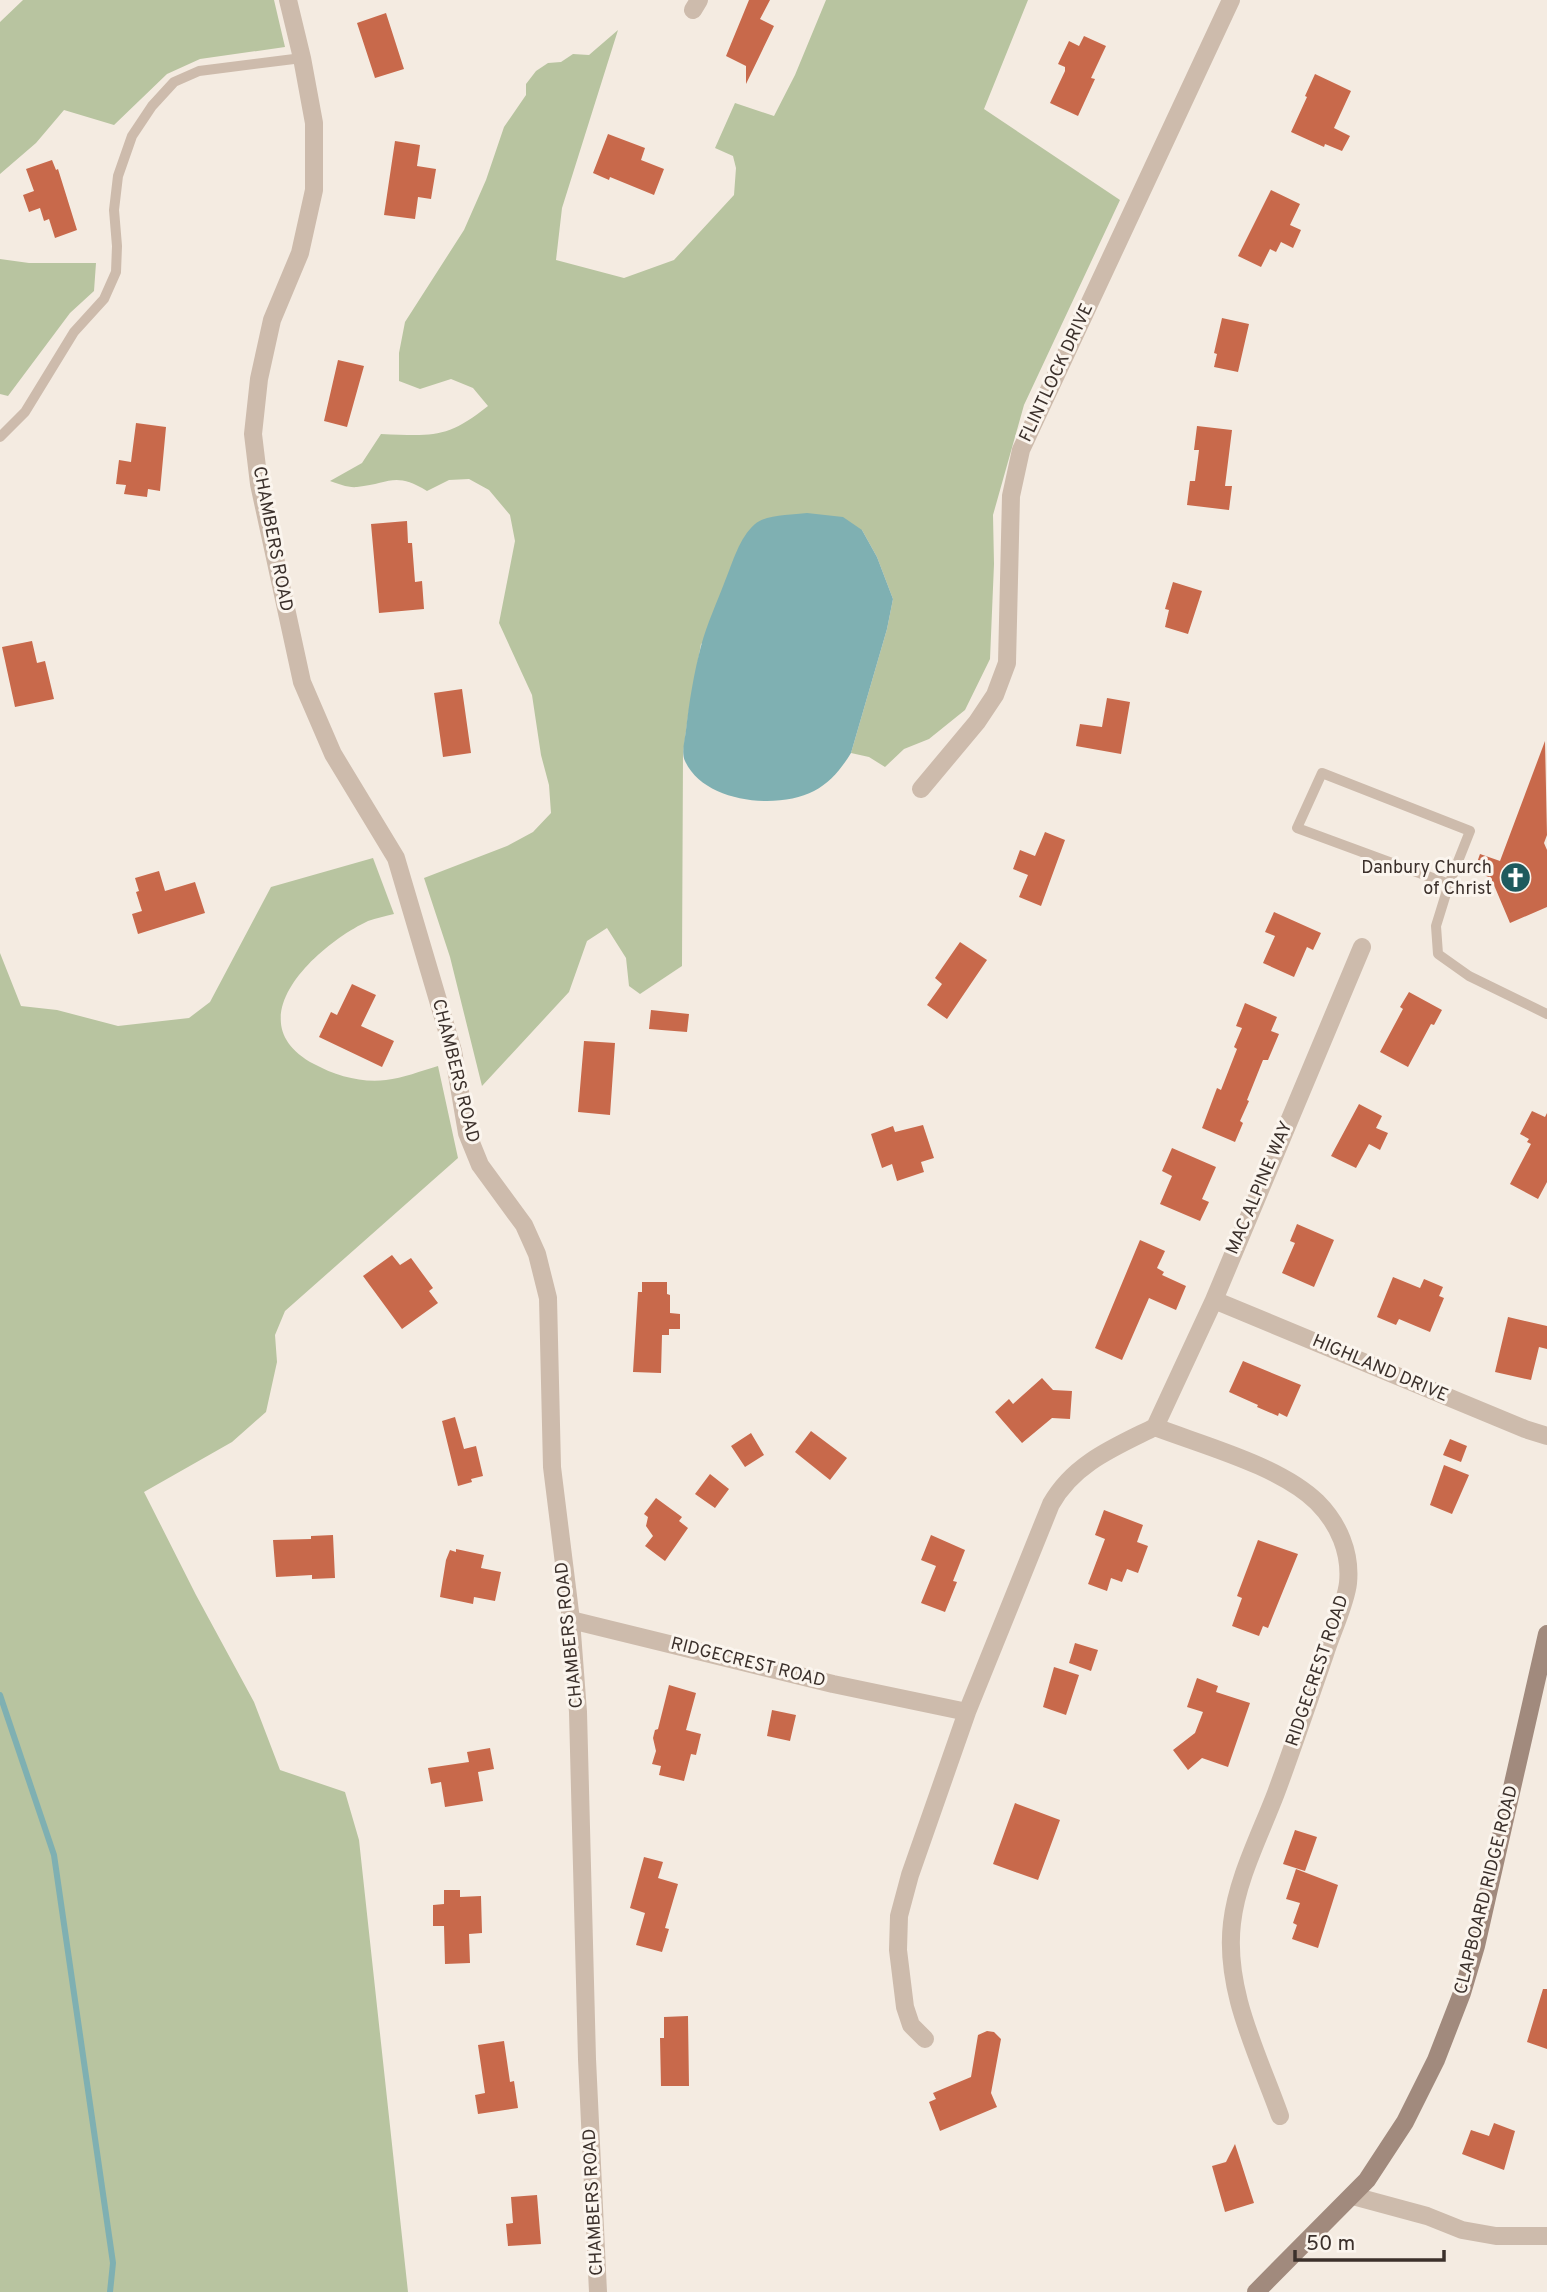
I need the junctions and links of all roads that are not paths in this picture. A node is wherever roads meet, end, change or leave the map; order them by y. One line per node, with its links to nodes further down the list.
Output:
1 (288, 0): 3 (street, CHAMBERS ROAD)
2 (1231, 0): 5 (street, FLINTLOCK DRIVE)
3 (302, 58): 4 (lane); 12 (street, CHAMBERS ROAD)
4 (0, 437)
5 (921, 789)
6 (1449, 884): 6 (lane); 8 (lane)
7 (1362, 947): 9 (street, MAC ALPINE WAY)
8 (1547, 1014)
9 (1214, 1300): 10 (street, MAC ALPINE WAY); 11 (street, HIGHLAND DRIVE)
10 (1155, 1427): 14 (street); 16 (street, RIDGECREST ROAD)
11 (1547, 1436)
12 (571, 1620): 14 (street, RIDGECREST ROAD); 19 (street, CHAMBERS ROAD)
13 (1547, 1634): 17 (main road, CLAPBOARD RIDGE ROAD)
14 (967, 1712): 15 (street)
15 (925, 2039)
16 (1280, 2116)
17 (1353, 2196): 18 (street); 20 (main road, CLAPBOARD RIDGE ROAD)
18 (1547, 2236)
19 (598, 2292)
20 (1256, 2292)

